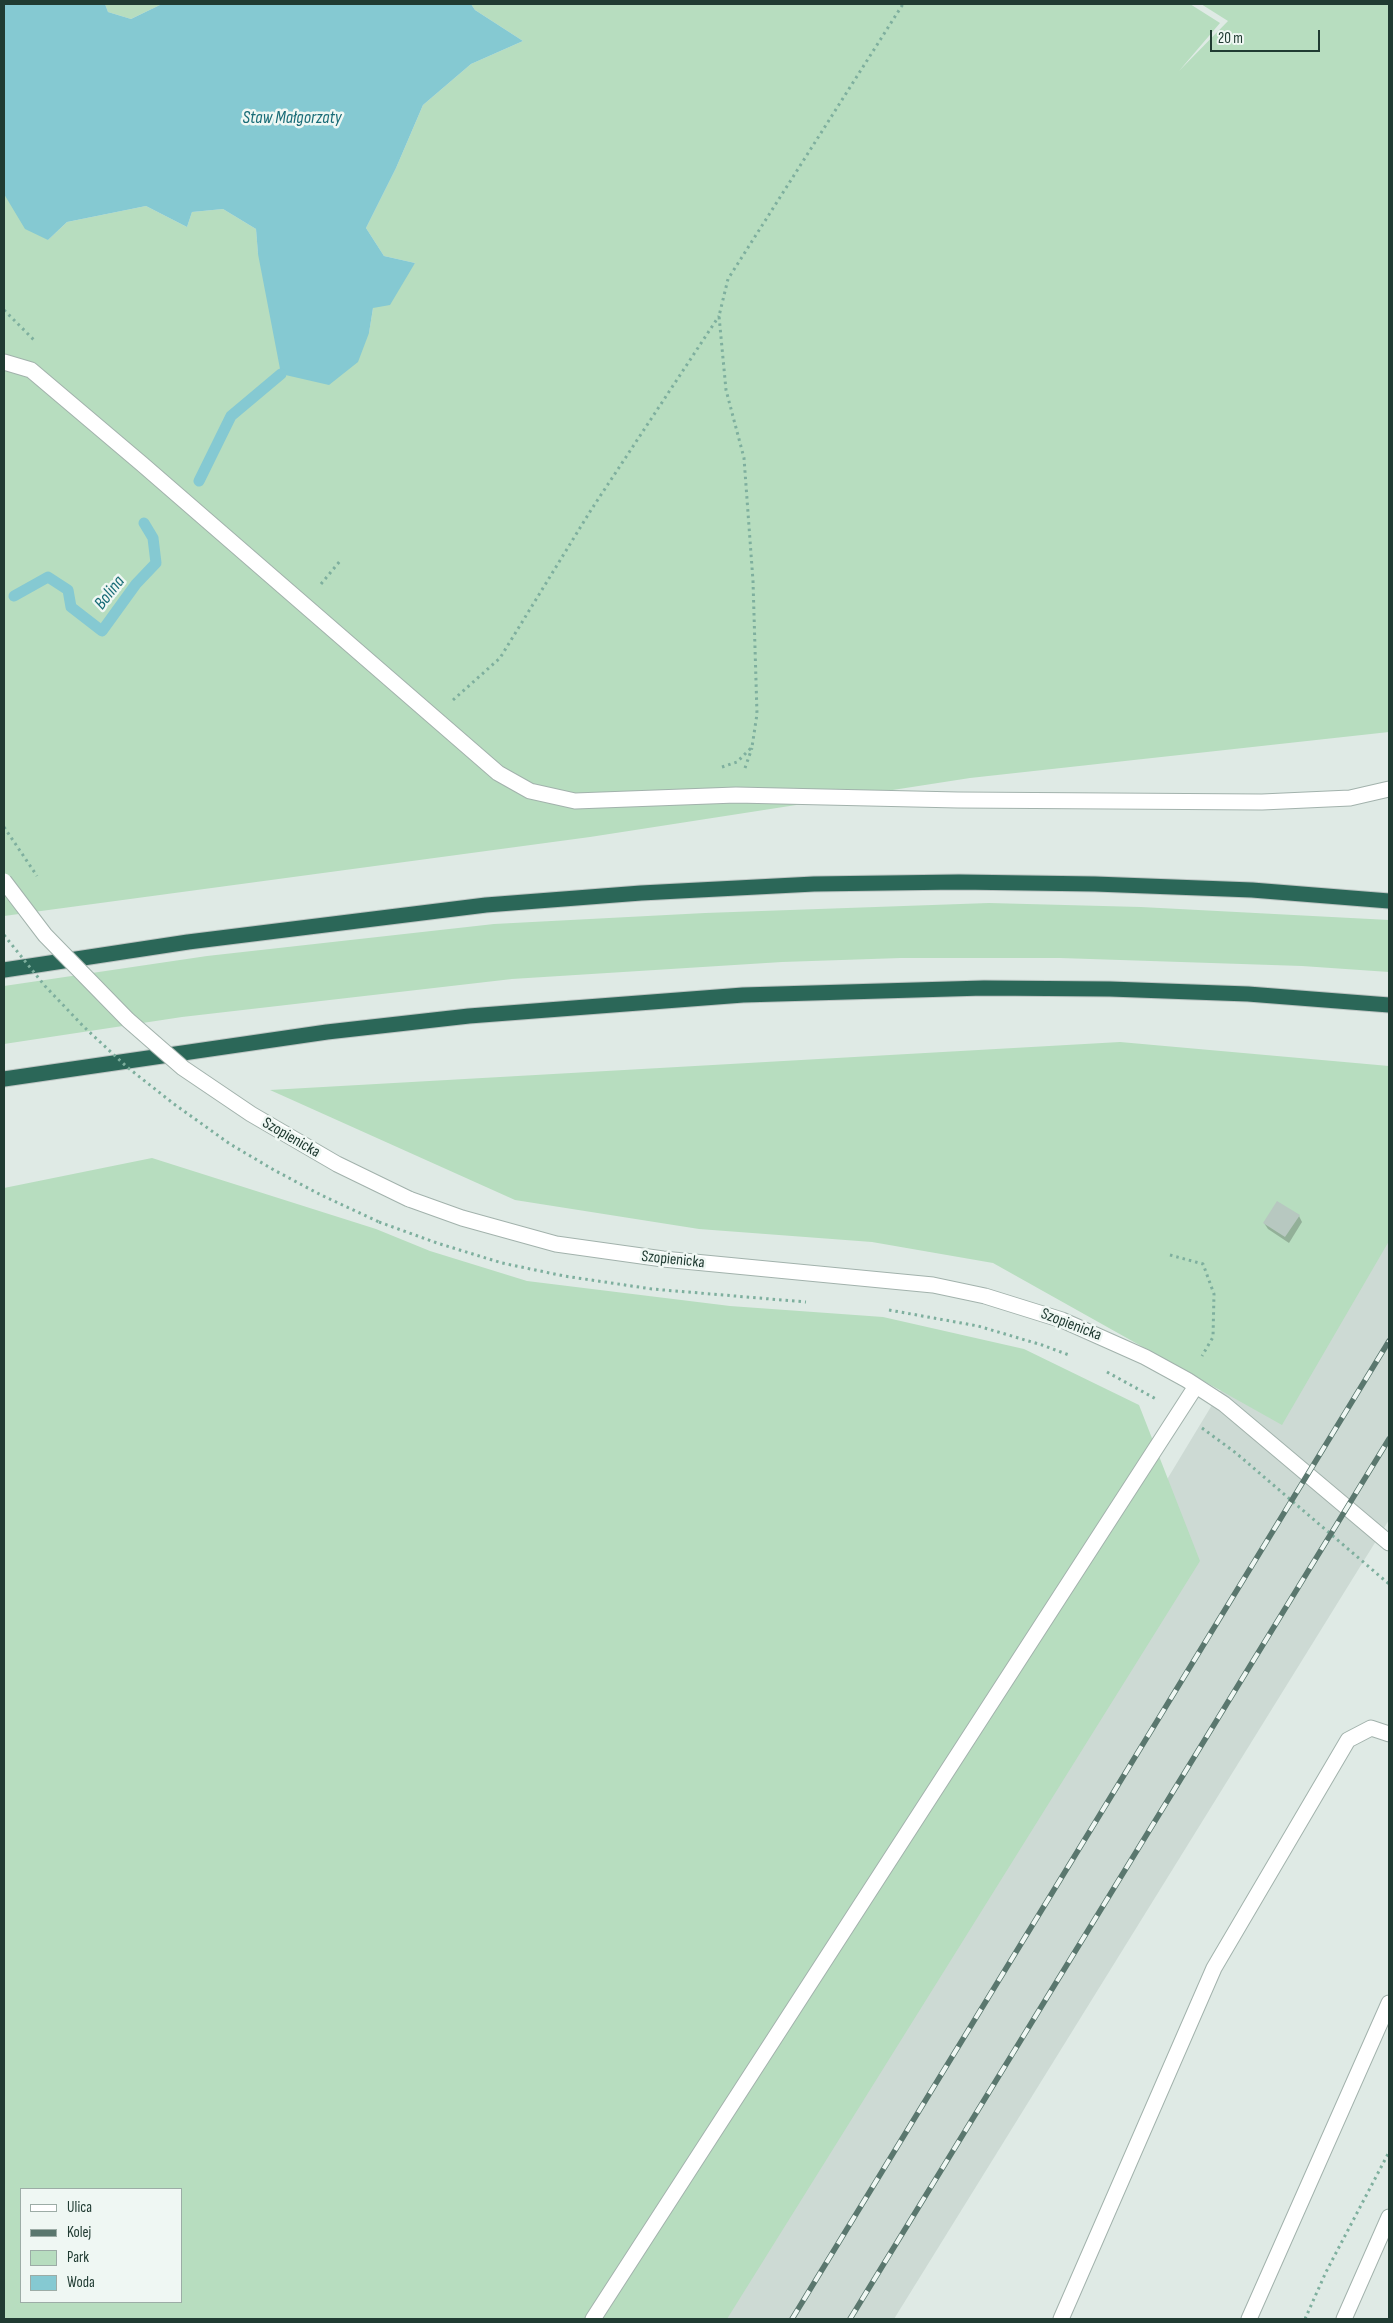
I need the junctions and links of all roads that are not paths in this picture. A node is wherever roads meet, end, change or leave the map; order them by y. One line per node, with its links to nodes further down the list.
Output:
1 (4, 362): 2 (street)
2 (1389, 789)
3 (4, 881): 8 (street, Szopienicka, bridge)
4 (1389, 901): 5 (highway)
5 (4, 970)
6 (1389, 1005): 7 (highway)
7 (4, 1079)
8 (1191, 1383): 9 (street, Szopienicka); 13 (street)
9 (1389, 1542)
10 (1389, 1734): 14 (street)
11 (1389, 2003): 15 (street)
12 (1389, 2217): 16 (street)
13 (593, 2319)
14 (1060, 2319)
15 (1249, 2319)
16 (1344, 2319)

